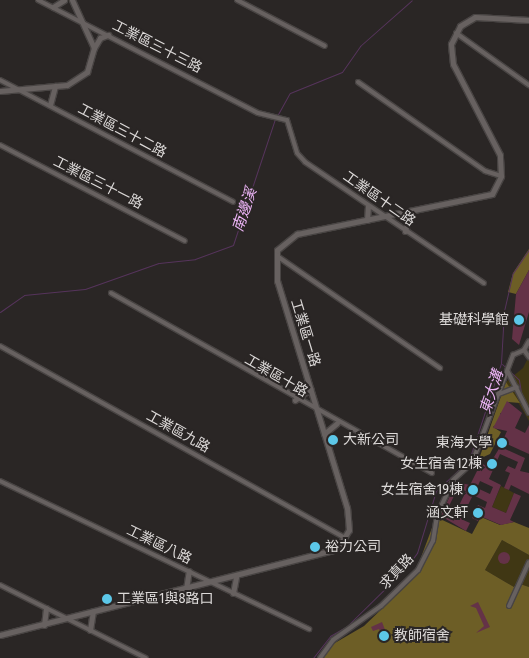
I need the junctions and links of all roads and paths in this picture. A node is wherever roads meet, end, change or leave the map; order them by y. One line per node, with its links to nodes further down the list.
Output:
1 (38, 0): 5 (street, 工業區三十三路)
2 (64, 0): 5 (street)
3 (72, 0): 7 (street)
4 (238, 0): 10 (street)
5 (54, 7): 7 (street, 工業區三十三路)
6 (529, 20): 8 (street)
7 (82, 22): 9 (street, 工業區三十三路); 11 (street)
8 (455, 32): 14 (street); 21 (street)
9 (108, 35): 11 (street); 19 (street, 工業區三十三路)
10 (325, 46)
11 (94, 48): 15 (street)
12 (0, 80): 16 (street, 工業區三十二路)
13 (358, 82): 21 (street)
14 (529, 85)
15 (55, 86): 16 (street); 18 (street)
16 (17, 90): 17 (street); 18 (street, 工業區三十二路)
17 (0, 91)
18 (50, 105): 22 (street, 工業區三十二路)
19 (284, 118): 23 (street, 工業區十二路)
20 (0, 145): 28 (street, 工業區三十一路)
21 (501, 176): 24 (street)
22 (233, 202)
23 (368, 206): 25 (street, 工業區十二路); 26 (street)
24 (410, 214): 25 (street); 27 (street)
25 (385, 218): 26 (street); 27 (street, 工業區十二路)
26 (367, 220): 29 (street)
27 (406, 232): 30 (street, 工業區十二路)
28 (186, 241)
29 (276, 255): 36 (street); 39 (street, 工業區一路)
30 (484, 283)
31 (111, 293): 41 (street, 工業區十路)
32 (529, 341): 34 (street, 求真路)
33 (0, 346): 48 (street, 工業區九路)
34 (524, 350): 35 (street); 37 (street, 求真路)
35 (529, 357)
36 (440, 368)
37 (509, 369): 38 (street); 40 (street, 求真路)
38 (517, 386): 40 (street); 43 (street)
39 (310, 389): 41 (street); 42 (street, 工業區一路)
40 (499, 394): 65 (street, 求真路)
41 (295, 400): 42 (street, 工業區十路)
42 (317, 413): 44 (street, 工業區十路); 45 (street, 工業區一路)
43 (529, 413)
44 (337, 423): 45 (street); 46 (street, 工業區十路)
45 (324, 434): 48 (street, 工業區一路)
46 (432, 473)
47 (0, 481): 50 (street, 工業區八路)
48 (346, 539): 51 (street)
49 (529, 562): 56 (street)
50 (189, 571): 52 (street, 工業區八路); 54 (street)
51 (236, 578): 52 (street); 55 (street)
52 (214, 583): 54 (street); 55 (street, 工業區八路)
53 (0, 586): 57 (street)
54 (186, 589): 58 (street)
55 (233, 593): 61 (street, 工業區八路)
56 (509, 606)
57 (46, 608): 59 (street); 60 (street)
58 (93, 611): 59 (street); 62 (street)
59 (66, 619): 60 (street); 62 (street)
60 (44, 625): 63 (street)
61 (309, 629)
62 (90, 630): 64 (street)
63 (0, 634)
64 (146, 658)
65 (320, 658)

